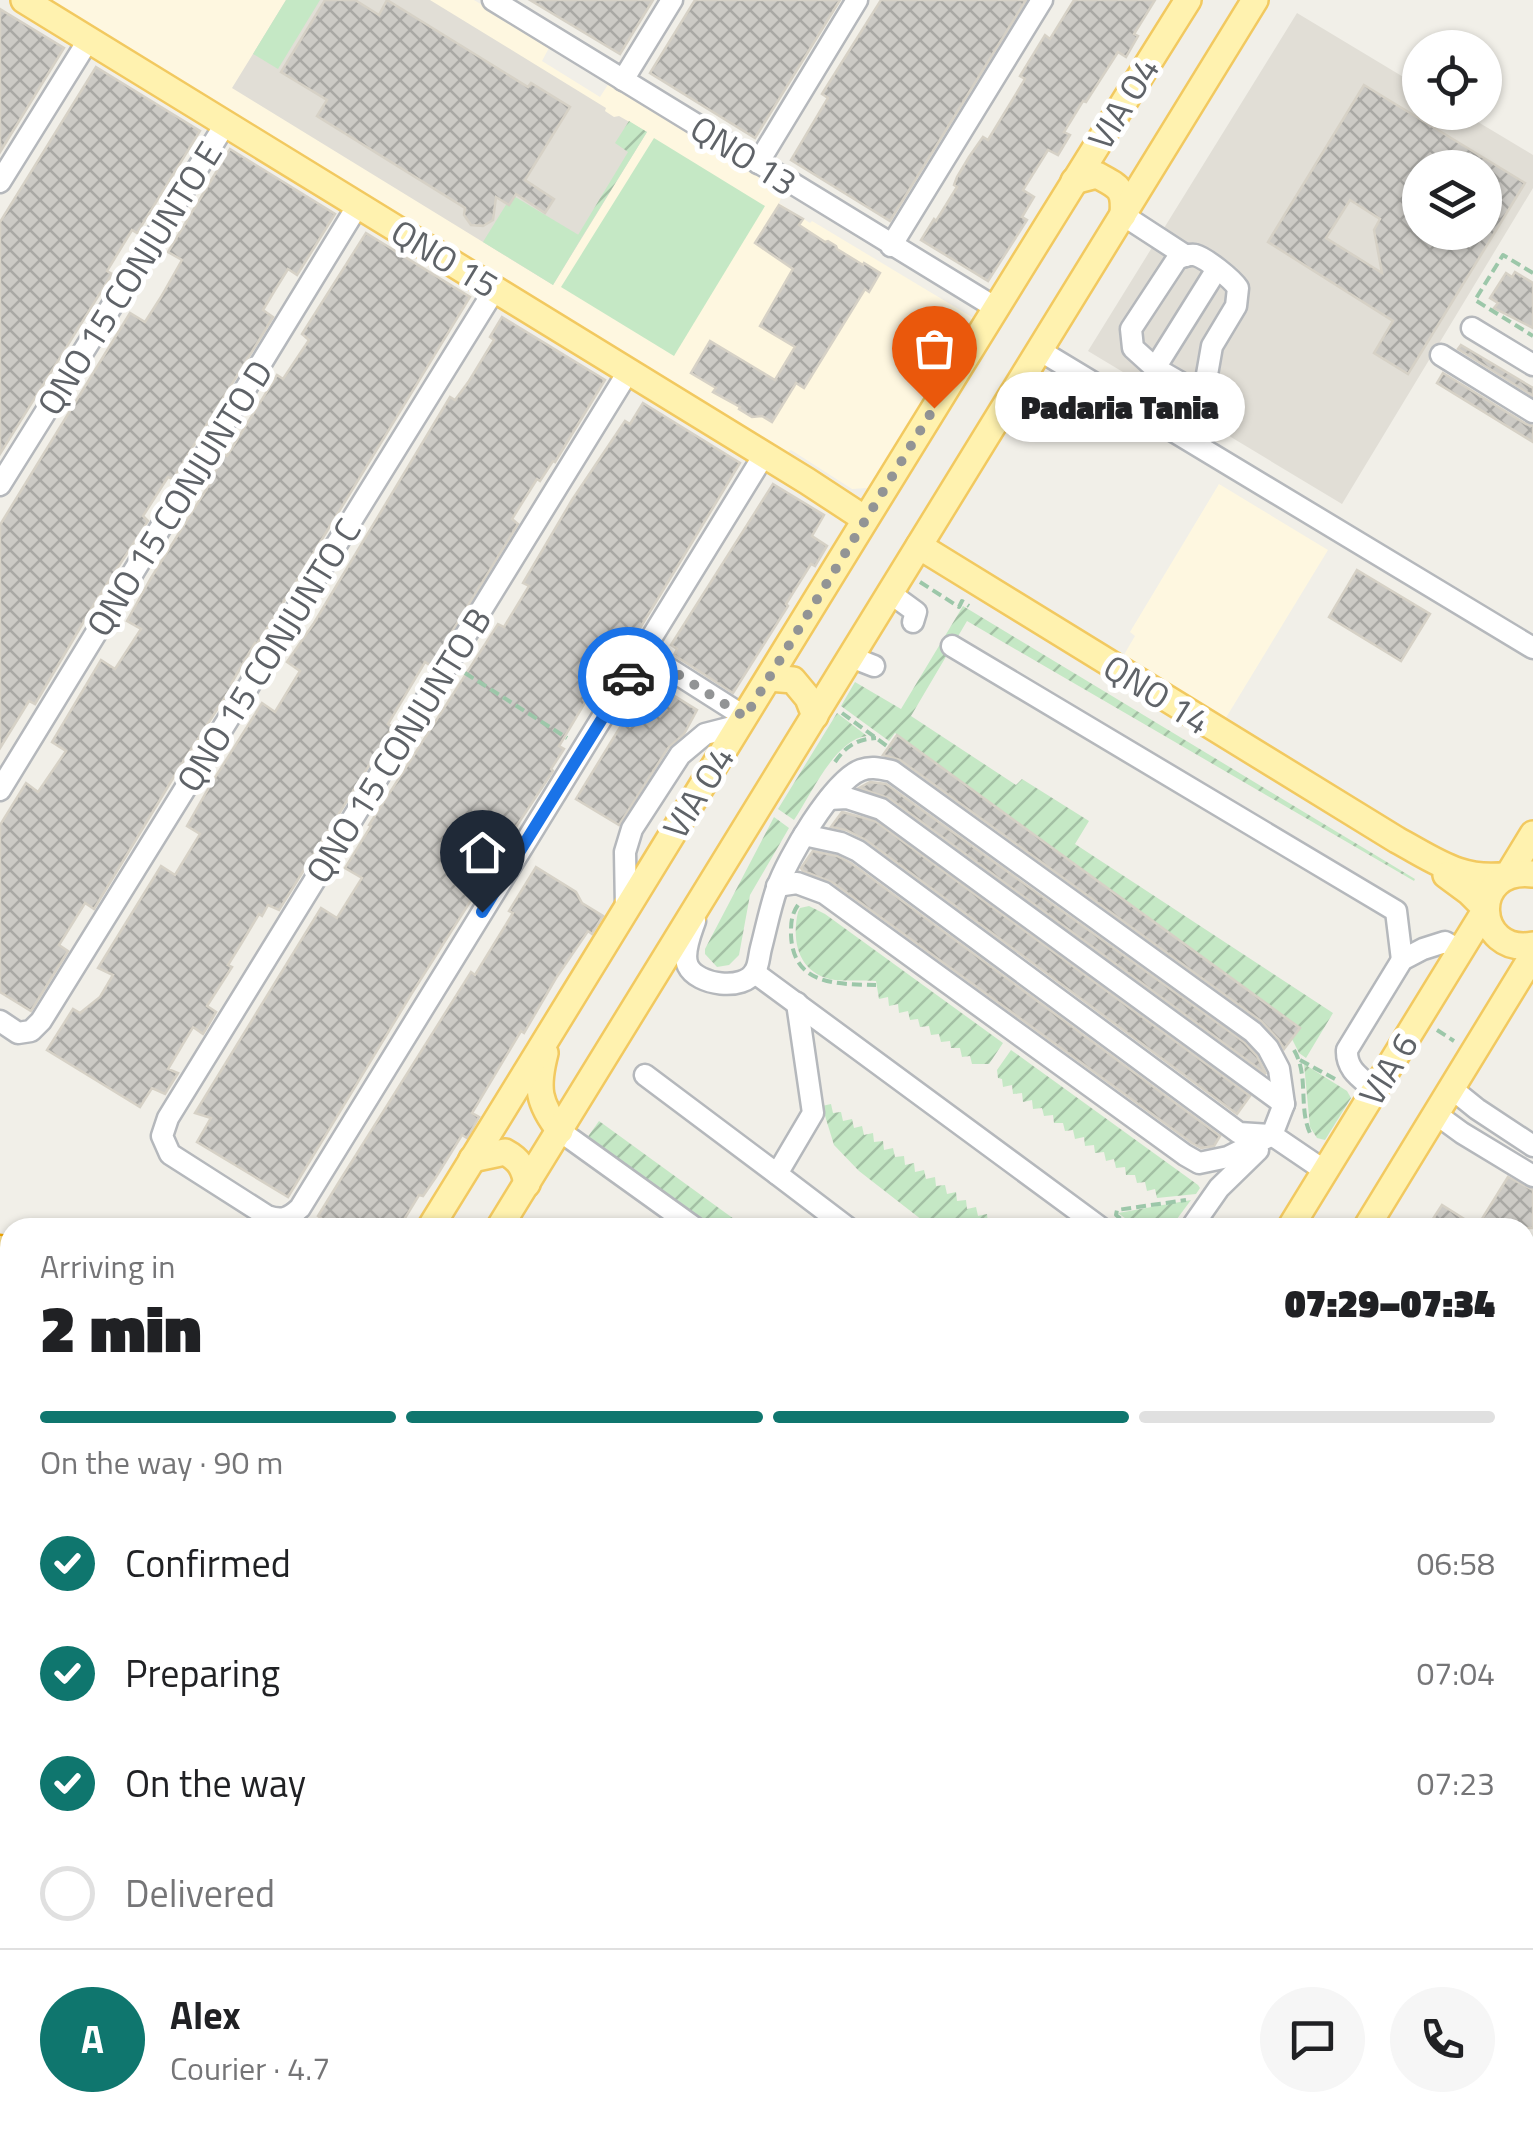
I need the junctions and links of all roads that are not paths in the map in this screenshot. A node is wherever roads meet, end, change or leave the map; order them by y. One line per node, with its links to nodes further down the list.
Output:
1 (493, 0): 9 (street, QNO 13)
2 (672, 0): 9 (street)
3 (857, 0): 11 (street)
4 (1042, 0): 16 (street)
5 (1188, 0): 12 (main road, VIA O4)
6 (1255, 0): 15 (main road, VIA O4)
7 (37, 3): 8 (main road, QNO 15)
8 (89, 39): 10 (main road, QNO 15); 13 (street)
9 (623, 80): 11 (street, QNO 13)
10 (226, 123): 14 (main road, QNO 15); 31 (street, QNO 15 CONJUNTO E)
11 (758, 164): 16 (street, QNO 13)
12 (1074, 181): 15 (main road); 20 (main road, VIA O4)
13 (0, 182)
14 (358, 206): 19 (main road, QNO 15); 42 (street, QNO 15 CONJUNTO D)
15 (1123, 214): 17 (street); 22 (main road, VIA O4)
16 (892, 246): 20 (street, QNO 13)
17 (1186, 256): 18 (street); 25 (street)
18 (1217, 269): 25 (street); 27 (street)
19 (495, 289): 26 (main road, QNO 15); 58 (street, QNO 15 CONJUNTO C)
20 (996, 308): 32 (main road, VIA O4)
21 (1472, 328): 24 (street)
22 (1039, 350): 33 (main road, VIA O4); 37 (street)
23 (1440, 355): 28 (street)
24 (1533, 365)
25 (1155, 368): 27 (street)
26 (628, 372): 30 (main road, QNO 15); 73 (street, QNO 15 CONJUNTO B)
27 (1202, 395): 29 (street)
28 (1533, 412)
29 (1196, 416)
30 (764, 455): 32 (main road, QNO 15); 38 (street)
31 (0, 485)
32 (864, 520): 39 (main road, VIA O4)
33 (919, 546): 34 (main road, VIA O4); 46 (main road, QNO 14)
34 (896, 597): 35 (street); 40 (main road, VIA O4)
35 (913, 622)
36 (952, 646): 55 (street)
37 (1533, 648)
38 (643, 652): 41 (street); 74 (street)
39 (769, 678): 40 (main road); 41 (main road, VIA O4)
40 (814, 716): 49 (main road, VIA O4)
41 (742, 721): 50 (main road, VIA O4); 50 (street)
42 (0, 790)
43 (828, 799): 45 (street); 63 (street); 63 (street)
44 (1533, 834): 47 (main road)
45 (804, 836): 48 (street); 66 (street)
46 (1397, 840): 47 (main road, QNO 14); 51 (main road, QNO 14)
47 (1520, 875): 51 (main road, VIA 6)
48 (778, 886): 56 (street); 66 (street)
49 (699, 904): 56 (street); 65 (main road, VIA O4)
50 (626, 909): 59 (main road, VIA O4)
51 (1486, 909): 52 (main road, QNO 14); 53 (main road, VIA 6)
52 (1533, 945)
53 (1461, 951): 55 (street); 62 (main road, VIA 6)
54 (1533, 954): 61 (main road, VIA 6)
55 (1402, 960): 62 (street)
56 (755, 973): 57 (street)
57 (798, 1003): 70 (street); 79 (street)
58 (0, 1021)
59 (552, 1030): 65 (main road); 68 (main road, VIA O4)
60 (645, 1075): 70 (street)
61 (1451, 1088): 64 (main road, VIA 6); 67 (street)
62 (1375, 1090): 69 (main road, VIA 6)
63 (1284, 1104): 66 (street)
64 (1436, 1114): 71 (street); 82 (main road, VIA 6)
65 (560, 1131): 72 (main road, VIA O4); 77 (street)
66 (1272, 1135): 69 (street); 80 (street)
67 (1533, 1146)
68 (472, 1159): 72 (main road); 75 (main road, VIA O4)
69 (1325, 1170): 81 (main road, VIA 6)
70 (777, 1174): 78 (street)
71 (1533, 1176)
72 (527, 1184): 76 (main road, VIA O4)
73 (270, 1218)
74 (289, 1218)
75 (436, 1218)
76 (505, 1218)
77 (681, 1218)
78 (835, 1218)
79 (1088, 1218)
80 (1198, 1218)
81 (1296, 1218)
82 (1372, 1218)

